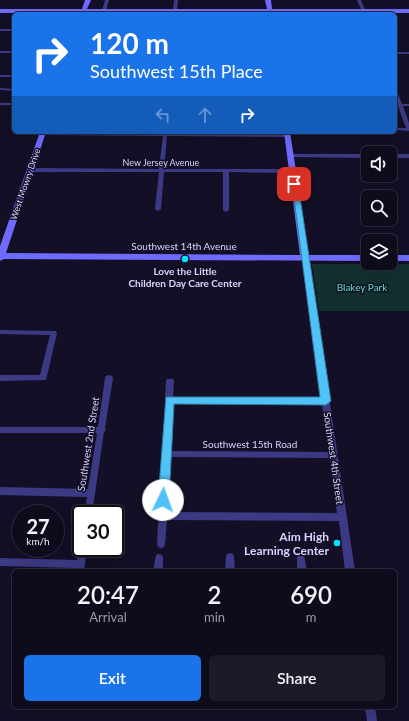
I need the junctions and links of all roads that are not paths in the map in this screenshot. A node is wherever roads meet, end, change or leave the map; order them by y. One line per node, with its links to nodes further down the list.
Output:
1 (88, 0): 10 (street)
2 (107, 0): 7 (street)
3 (176, 0): 8 (street)
4 (268, 0): 15 (street)
5 (358, 0): 17 (street)
6 (0, 11): 9 (street)
7 (104, 11): 11 (street); 12 (street)
8 (174, 11): 13 (street); 14 (street)
9 (42, 12)
10 (84, 12)
11 (94, 12)
12 (124, 12)
13 (160, 12)
14 (223, 12): 15 (street)
15 (270, 12): 16 (street)
16 (316, 12): 17 (street)
17 (364, 12): 18 (street)
18 (409, 12)
19 (0, 30): 20 (street)
20 (12, 30)
21 (0, 52): 22 (street)
22 (12, 52)
23 (397, 53): 24 (street)
24 (409, 53)
25 (0, 76): 26 (street)
26 (12, 76)
27 (0, 90): 28 (street)
28 (12, 90)
29 (0, 104): 30 (street)
30 (12, 104)
31 (398, 105): 32 (street); 34 (street)
32 (409, 105)
33 (397, 129): 34 (street)
34 (409, 129)
35 (43, 134): 43 (street, West Mowry Drive)
36 (84, 134): 38 (street)
37 (287, 134): 38 (street); 39 (street, Southwest 4th Street)
38 (165, 136): 44 (street)
39 (290, 156): 40 (street); 46 (street, Southwest 4th Street)
40 (361, 156)
41 (397, 156): 42 (street)
42 (409, 156)
43 (30, 170): 44 (street, New Jersey Avenue); 49 (street, West Mowry Drive)
44 (161, 170): 45 (street, New Jersey Avenue); 47 (street)
45 (226, 170): 46 (street, New Jersey Avenue); 48 (street)
46 (292, 171): 50 (street, Southwest 4th Street)
47 (158, 209)
48 (226, 210)
49 (0, 257): 50 (street, Southwest 14th Avenue)
50 (305, 257): 51 (street, Southwest 14th Avenue); 59 (street, Southwest 4th Street)
51 (361, 258)
52 (397, 258): 53 (street)
53 (409, 258)
54 (3, 332): 55 (street)
55 (0, 378)
56 (109, 378): 61 (street, Southwest 2nd Street)
57 (170, 381): 58 (street)
58 (169, 400): 59 (street); 62 (street)
59 (326, 401): 63 (street, Southwest 4th Street)
60 (0, 430): 61 (street)
61 (102, 430): 65 (street, Southwest 2nd Street)
62 (166, 454): 63 (street, Southwest 15th Road); 67 (street)
63 (333, 455): 68 (street, Southwest 4th Street)
64 (0, 491): 65 (street)
65 (92, 493): 66 (street, Southwest 2nd Street)
66 (90, 505)
67 (162, 516): 68 (street); 69 (street)
68 (342, 517): 79 (street, Southwest 4th Street)
69 (161, 544)
70 (82, 557): 75 (street)
71 (230, 557): 77 (street)
72 (158, 558): 76 (street)
73 (301, 558): 78 (street)
74 (0, 562): 75 (street)
75 (80, 568)
76 (158, 569)
77 (230, 569)
78 (302, 569)
79 (350, 569)
80 (370, 709): 81 (street)
81 (372, 721)

